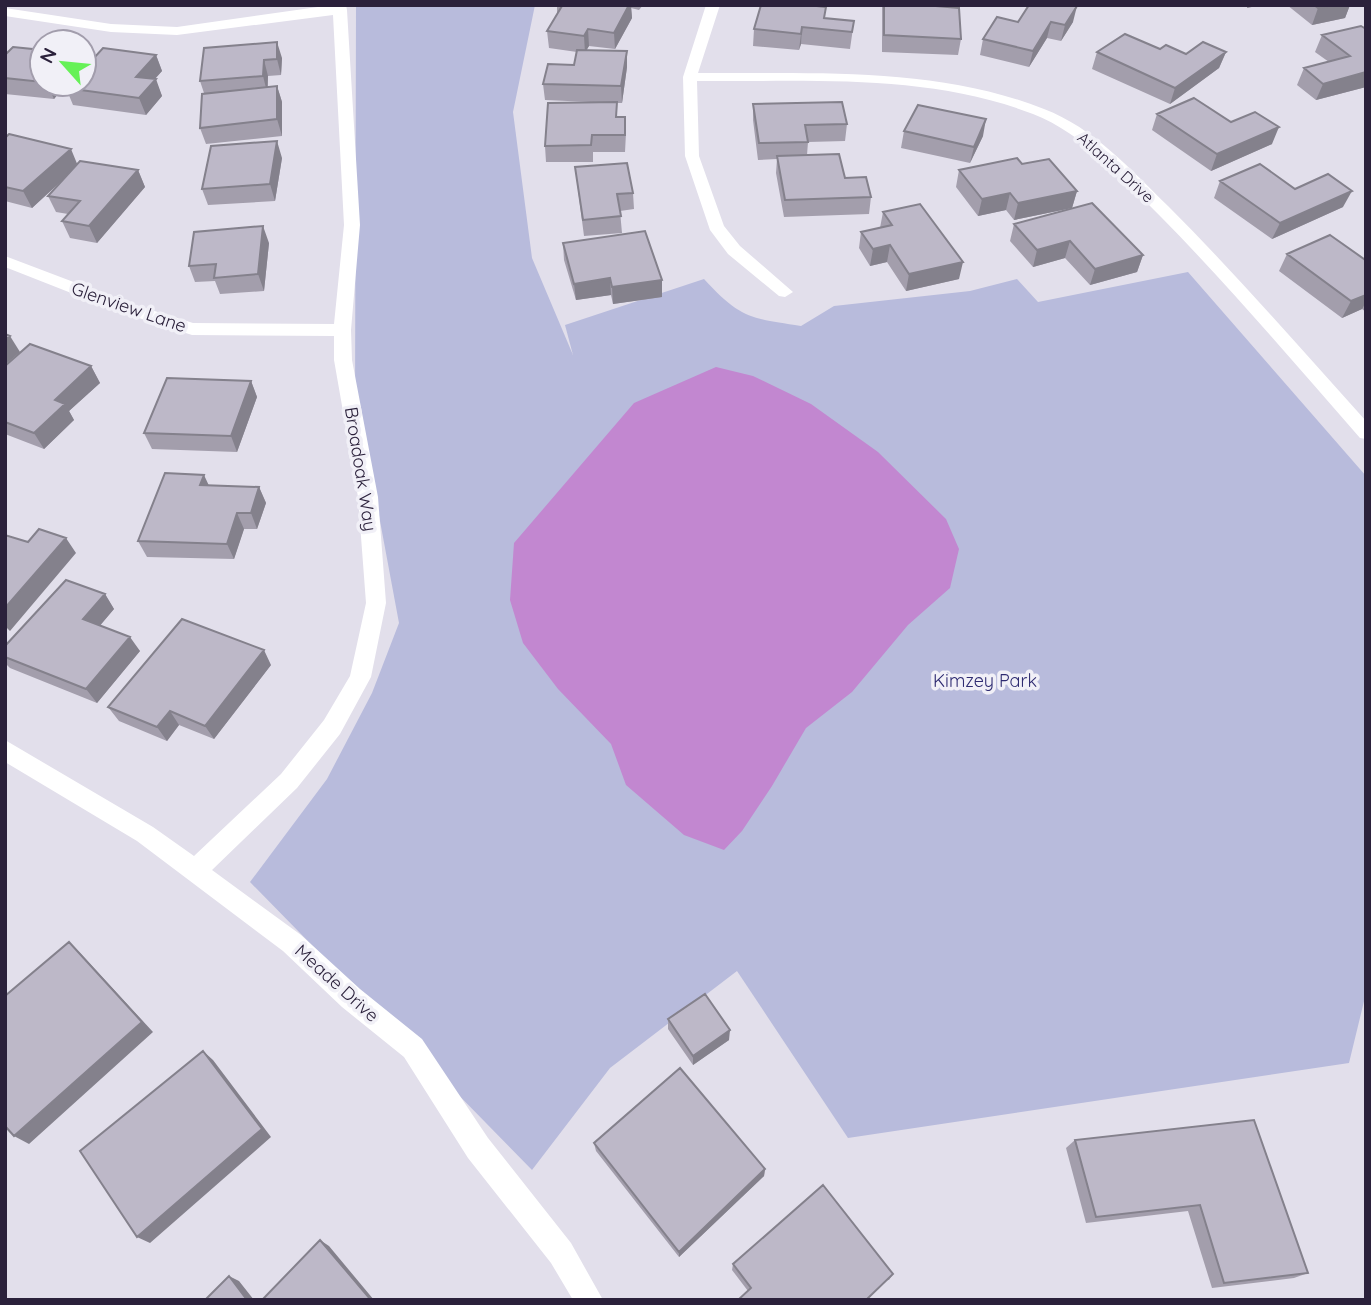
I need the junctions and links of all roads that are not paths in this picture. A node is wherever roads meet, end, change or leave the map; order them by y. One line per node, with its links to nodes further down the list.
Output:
1 (713, 5): 4 (street)
2 (339, 8): 3 (street); 7 (street, Broadoak Way)
3 (5, 12)
4 (690, 77): 6 (street); 8 (street, Atlanta Drive)
5 (5, 261): 7 (street, Glenview Lane)
6 (785, 292)
7 (342, 330): 10 (street, Broadoak Way)
8 (1366, 433)
9 (5, 750): 10 (street, Meade Drive)
10 (195, 871): 11 (street, Meade Drive)
11 (589, 1300)

